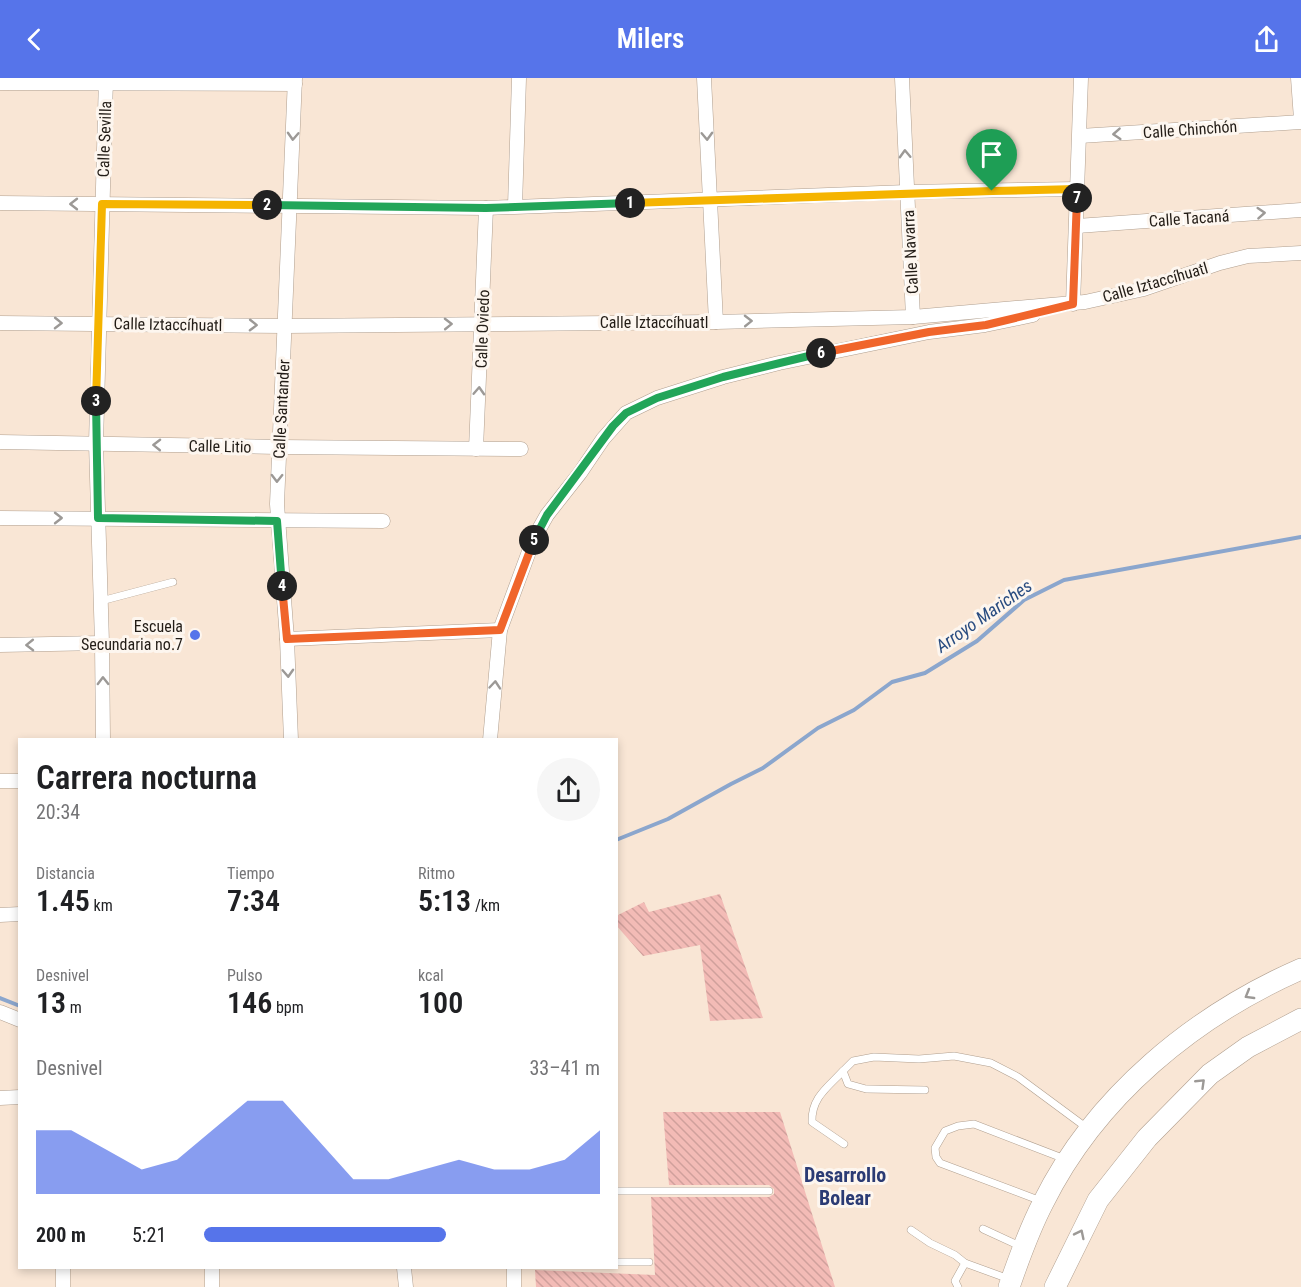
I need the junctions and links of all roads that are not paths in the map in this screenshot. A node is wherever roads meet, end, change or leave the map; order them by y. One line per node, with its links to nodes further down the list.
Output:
1 (519, 78): 17 (street)
2 (704, 78): 13 (street, one-way to 13)
3 (902, 78): 12 (street, Calle Navarra, one-way to 3)
4 (1081, 78): 10 (street)
5 (1298, 78): 9 (street)
6 (106, 80): 7 (street); 8 (street); 15 (street, Calle Sevilla)
7 (295, 81): 16 (street, Calle Santander, one-way to 16)
8 (0, 83)
9 (1301, 121): 10 (street, Calle Chinchón, one-way to 10)
10 (1080, 136): 11 (street)
11 (1077, 189): 12 (street); 20 (street)
12 (907, 192): 13 (street); 23 (street, Calle Navarra)
13 (709, 200): 17 (street); 24 (street)
14 (0, 203): 15 (street, one-way to 14)
15 (102, 204): 16 (street); 26 (street, Calle Sevilla)
16 (290, 206): 18 (street); 28 (street, Calle Santander)
17 (515, 206): 18 (street)
18 (486, 208): 27 (street, Calle Oviedo)
19 (1301, 210): 20 (street, Calle Tacaná, one-way to 19)
20 (1077, 226): 22 (street)
21 (1301, 253): 22 (street, Calle Iztaccíhuatl)
22 (1073, 304): 23 (street, Calle Iztaccíhuatl); 40 (street)
23 (913, 317): 24 (street, Calle Iztaccíhuatl, one-way to 23)
24 (716, 322): 27 (street, Calle Iztaccíhuatl)
25 (0, 323): 26 (street, Calle Iztaccíhuatl, one-way to 26)
26 (98, 324): 28 (street, Calle Iztaccíhuatl, one-way to 28); 30 (street, Calle Sevilla)
27 (482, 324): 28 (street, Calle Iztaccíhuatl, one-way to 27); 32 (street, Calle Oviedo, one-way to 27)
28 (285, 326): 31 (street, Calle Santander)
29 (0, 442): 30 (street, Calle Litio)
30 (96, 443): 31 (street, Calle Litio, one-way to 30); 35 (street, Calle Sevilla)
31 (278, 447): 32 (street, Calle Litio); 36 (street, Calle Santander, one-way to 36)
32 (476, 449): 33 (street, Calle Litio)
33 (521, 449)
34 (0, 518): 35 (street, one-way to 35)
35 (98, 518): 36 (street); 39 (street, Calle Sevilla)
36 (277, 521): 37 (street); 41 (street, Calle Santander)
37 (383, 521)
38 (173, 582): 39 (lane)
39 (101, 601): 42 (street, Calle Sevilla)
40 (500, 630): 41 (street); 46 (street, one-way to 40)
41 (287, 639): 45 (street, Calle Santander, one-way to 45)
42 (102, 643): 43 (street, one-way to 43); 44 (street, Calle Sevilla, one-way to 42)
43 (0, 645)
44 (103, 738)
45 (291, 738)
46 (490, 738)
47 (0, 781): 48 (street)
48 (18, 781)
49 (18, 914): 50 (street)
50 (0, 915)
51 (1301, 969): 59 (main road, one-way to 59)
52 (0, 1012): 53 (street)
53 (18, 1019)
54 (1301, 1019): 81 (main road, one-way to 54)
55 (843, 1071): 56 (lane); 59 (lane); 60 (lane)
56 (925, 1090)
57 (18, 1097): 58 (street)
58 (0, 1098)
59 (1089, 1130): 61 (main road)
60 (844, 1144)
61 (1069, 1160): 64 (main road); 64 (lane)
62 (618, 1191): 63 (lane)
63 (769, 1191)
64 (1043, 1202): 67 (main road)
65 (983, 1229): 67 (lane)
66 (911, 1230): 70 (lane)
67 (1023, 1248): 75 (main road)
68 (618, 1262): 69 (lane)
69 (649, 1262)
70 (965, 1263): 75 (lane); 80 (lane)
71 (63, 1269): 76 (street)
72 (212, 1269): 77 (street)
73 (404, 1269): 78 (street)
74 (514, 1269): 79 (street)
75 (1011, 1284)
76 (63, 1287)
77 (212, 1287)
78 (406, 1287)
79 (514, 1287)
80 (958, 1287)
81 (1055, 1287)

